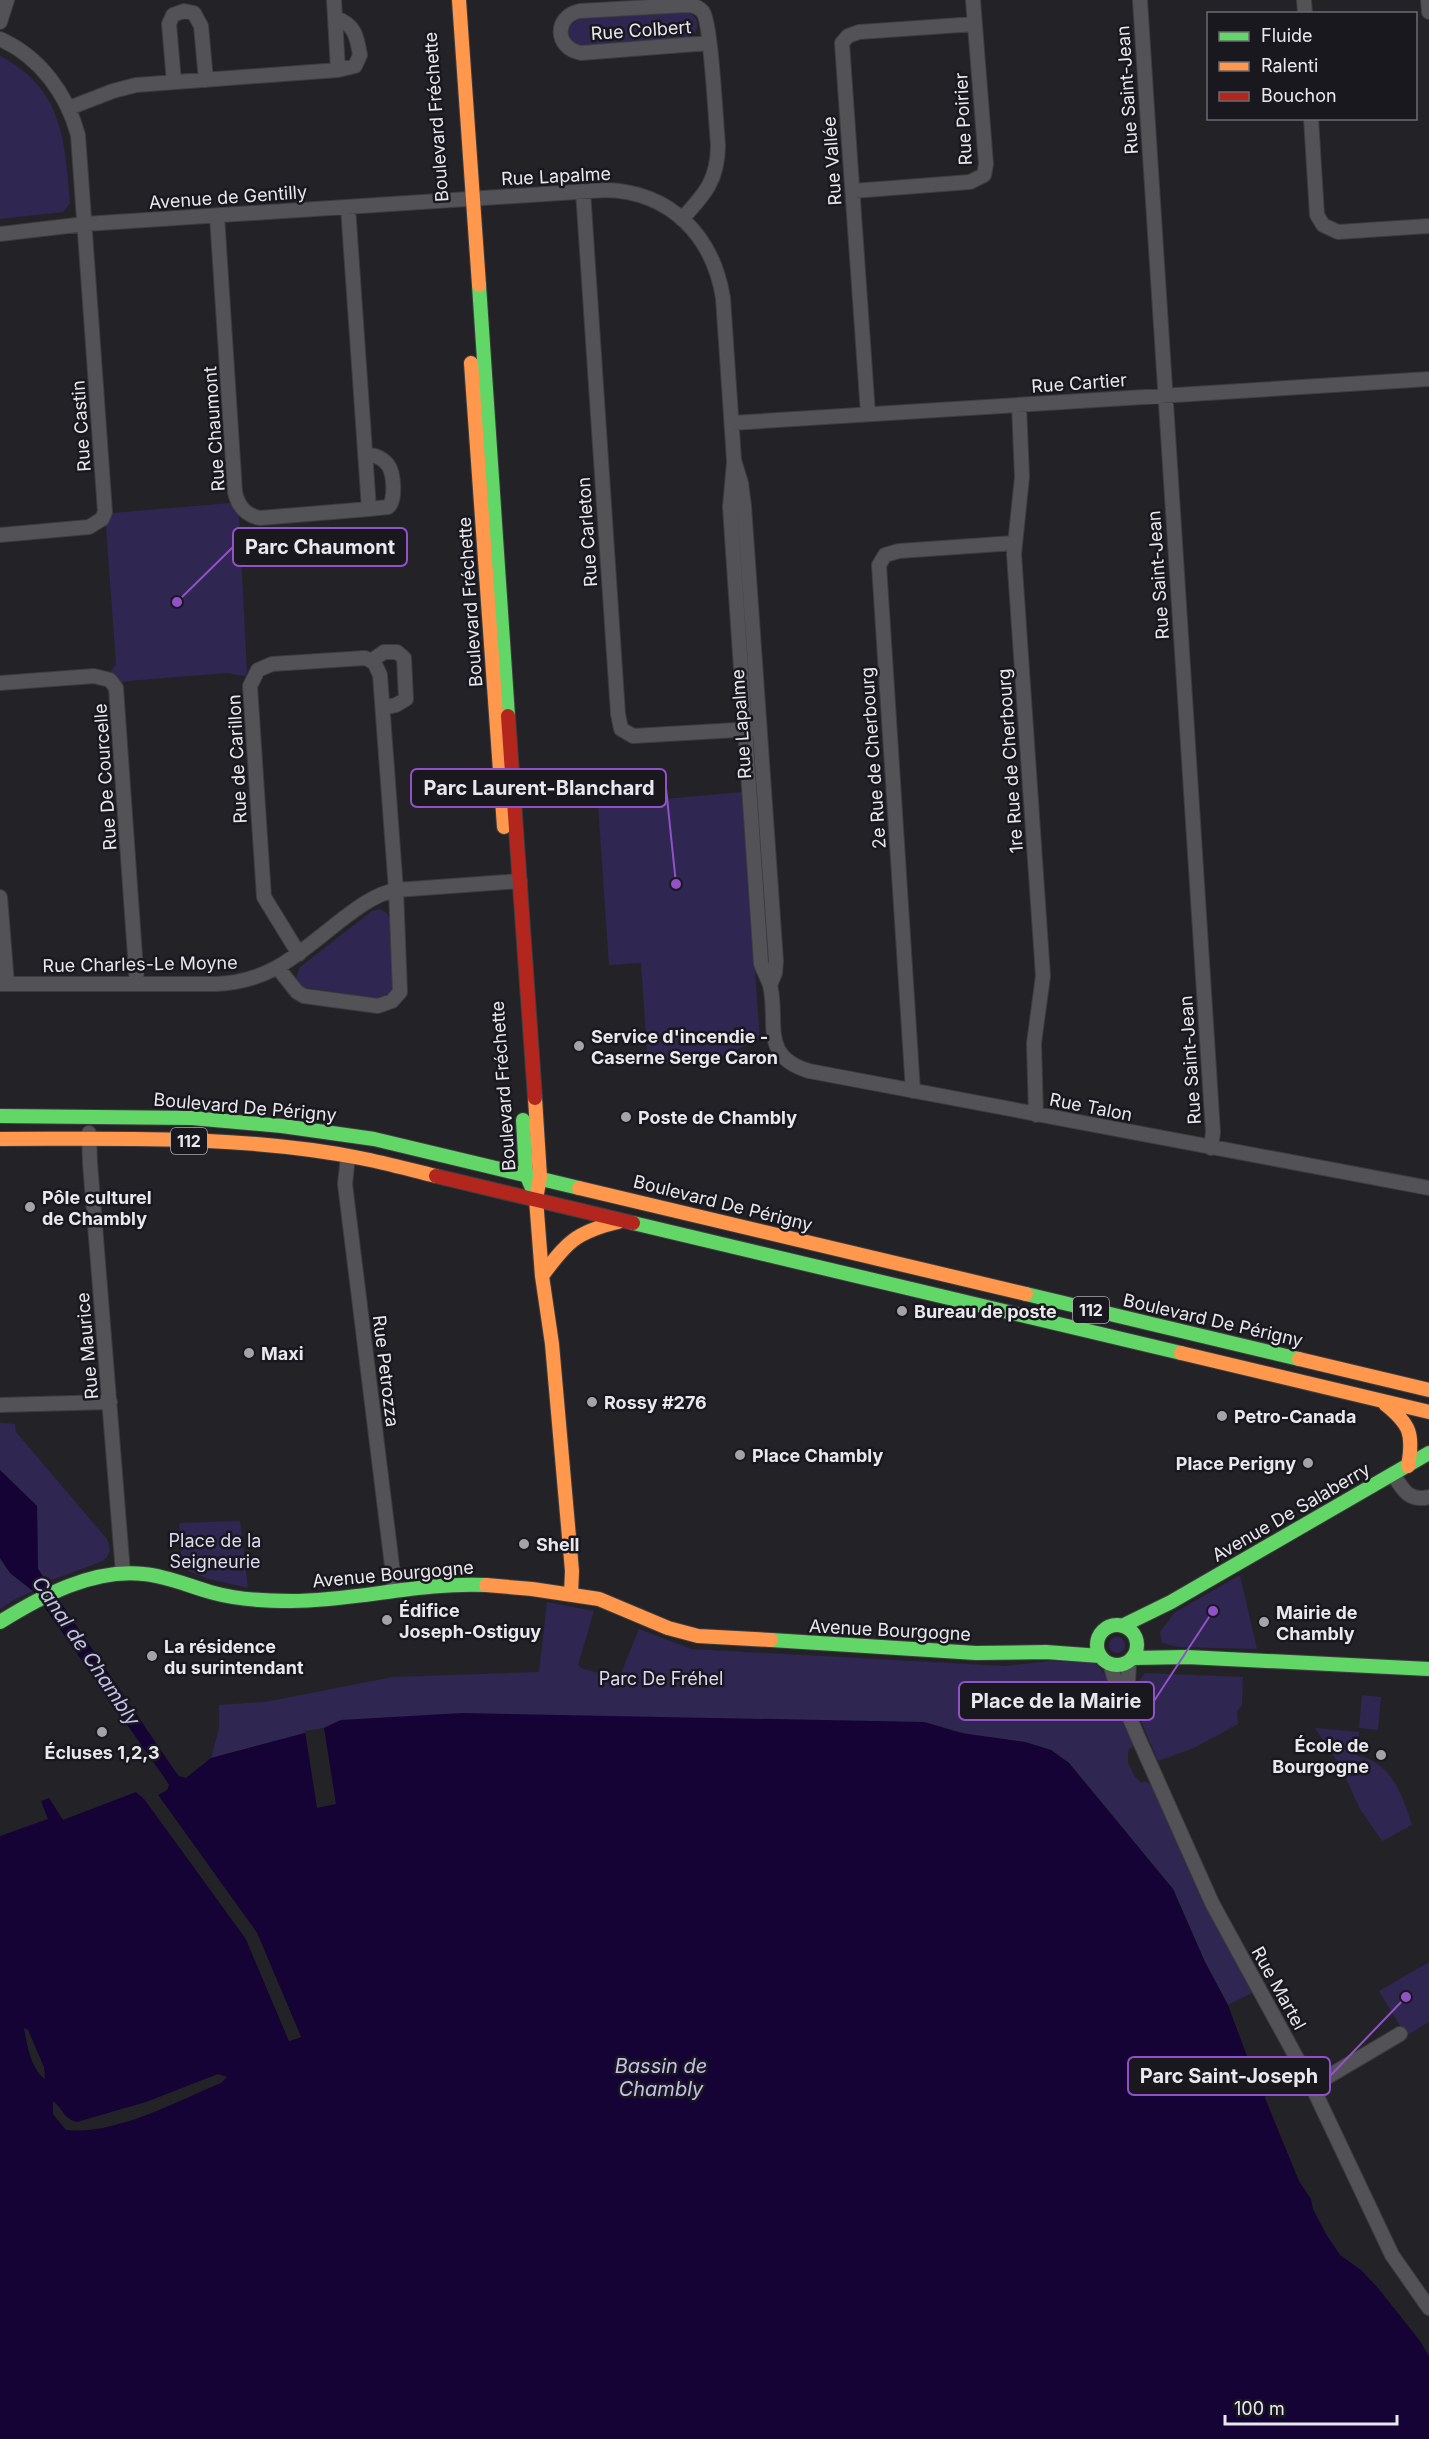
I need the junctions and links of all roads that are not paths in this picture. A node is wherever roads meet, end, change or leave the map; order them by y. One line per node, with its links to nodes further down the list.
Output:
1 (7, 0): 10 (street)
2 (334, 0): 9 (street)
3 (446, 0): 21 (main road, Boulevard Fréchette)
4 (459, 0): 21 (main road, Boulevard Fréchette)
5 (973, 0): 11 (street, Rue Poirier)
6 (1140, 0): 29 (street, Rue Saint-Jean)
7 (1428, 0): 8 (street)
8 (1429, 12)
9 (335, 18): 14 (street); 14 (street)
10 (0, 22)
11 (975, 24): 20 (street, Rue Poirier); 20 (street, Rue Vallée)
12 (0, 39): 17 (street)
13 (709, 43): 13 (street, Rue Colbert); 24 (street, Rue Colbert)
14 (338, 70): 15 (street)
15 (206, 80): 16 (street); 16 (street)
16 (174, 82): 17 (street)
17 (69, 108): 25 (street)
18 (1311, 120): 26 (street)
19 (583, 191): 21 (street, Rue Lapalme); 24 (street, Rue Lapalme); 40 (street, Rue Carleton)
20 (853, 191): 31 (street, Rue Vallée)
21 (466, 199): 22 (street, Avenue de Gentilly); 41 (main road, Boulevard Fréchette)
22 (348, 207): 23 (street, Avenue de Gentilly); 33 (street)
23 (217, 216): 25 (street, Avenue de Gentilly); 34 (street, Rue Chaumont)
24 (682, 219): 32 (street, Rue Lapalme)
25 (85, 224): 27 (street, Avenue de Gentilly); 35 (street, Rue Castin)
26 (1429, 226)
27 (0, 234)
28 (1429, 379): 29 (street, Rue Cartier)
29 (1165, 396): 30 (street, Rue Cartier); 55 (street, Rue Saint-Jean)
30 (1019, 405): 31 (street, Rue Cartier); 36 (street, 1re Rue de Cherbourg)
31 (868, 414): 32 (street, Rue Cartier)
32 (732, 423): 40 (street, Rue Lapalme)
33 (366, 455): 34 (street); 34 (street, Rue Chaumont)
34 (369, 509)
35 (0, 535)
36 (1014, 543): 49 (street, 2e Rue de Cherbourg); 50 (street, 1re Rue de Cherbourg)
37 (371, 660): 39 (street); 39 (street, Rue de Carillon); 44 (street, Rue de Carillon)
38 (0, 683): 47 (street, Rue De Courcelle)
39 (383, 708): 42 (street)
40 (752, 729): 48 (street, Rue Lapalme)
41 (514, 881): 42 (street, Rue Charles-Le Moyne); 57 (main road, Boulevard Fréchette)
42 (396, 890): 44 (street, Rue Charles-Le Moyne); 45 (street)
43 (0, 897): 46 (street)
44 (299, 954): 45 (street, Rue Charles-Le Moyne)
45 (278, 968): 47 (street, Rue Charles-Le Moyne)
46 (3, 984): 47 (street, Rue Charles-Le Moyne)
47 (137, 984)
48 (772, 1026): 49 (street, Rue Talon)
49 (914, 1091): 50 (street, Rue Talon)
50 (1036, 1115): 55 (street, Rue Talon)
51 (0, 1116): 52 (main road, Boulevard De Périgny / 112)
52 (90, 1116): 54 (street, Rue Maurice); 57 (main road, Boulevard De Périgny / 112)
53 (0, 1138): 54 (main road, Boulevard De Périgny / 112)
54 (89, 1139): 56 (main road, Boulevard De Périgny / 112); 63 (street, Rue Maurice)
55 (1211, 1148): 58 (street, Rue Talon)
56 (348, 1156): 59 (main road, Boulevard De Périgny / 112); 72 (street, Rue Petrozza)
57 (533, 1175): 59 (main road, Boulevard Fréchette); 62 (main road, Boulevard De Périgny / 112)
58 (1429, 1188)
59 (536, 1199): 60 (main road, Boulevard De Périgny / 112); 61 (main road, Boulevard Fréchette)
60 (623, 1221): 61 (main road); 64 (main road, Boulevard De Périgny / 112)
61 (542, 1276): 73 (main road, Boulevard Fréchette)
62 (1429, 1390)
63 (110, 1402): 65 (street); 71 (street, Rue Maurice)
64 (1382, 1402): 66 (main road, Boulevard De Périgny / 112); 68 (main road)
65 (0, 1405)
66 (1429, 1412)
67 (1429, 1453): 68 (main road, Avenue De Salaberry)
68 (1408, 1466): 69 (main road, Avenue De Salaberry)
69 (1392, 1474): 70 (street); 74 (main road, Avenue De Salaberry)
70 (1429, 1497)
71 (123, 1573): 72 (main road, Avenue Bourgogne); 75 (main road, Avenue Bourgogne)
72 (395, 1590): 73 (main road, Avenue Bourgogne)
73 (571, 1594): 79 (main road, Avenue Bourgogne)
74 (1171, 1602): 76 (main road, Avenue De Salaberry); 78 (main road, Avenue De Salaberry)
75 (0, 1622)
76 (1122, 1626): 77 (main road); 78 (main road)
77 (1098, 1637): 79 (main road, Avenue Bourgogne); 81 (main road)
78 (1136, 1639): 80 (main road); 82 (main road)
79 (1046, 1652): 81 (main road, Avenue Bourgogne)
80 (1187, 1657): 82 (main road); 83 (main road)
81 (1105, 1660): 82 (main road); 84 (street, Rue Martel)
82 (1131, 1660): 84 (street, Rue Martel)
83 (1429, 1669)
84 (1127, 1710): 86 (street, Rue Martel)
85 (1400, 2034): 86 (street)
86 (1311, 2086): 87 (street, Rue Martel)
87 (1429, 2308)

